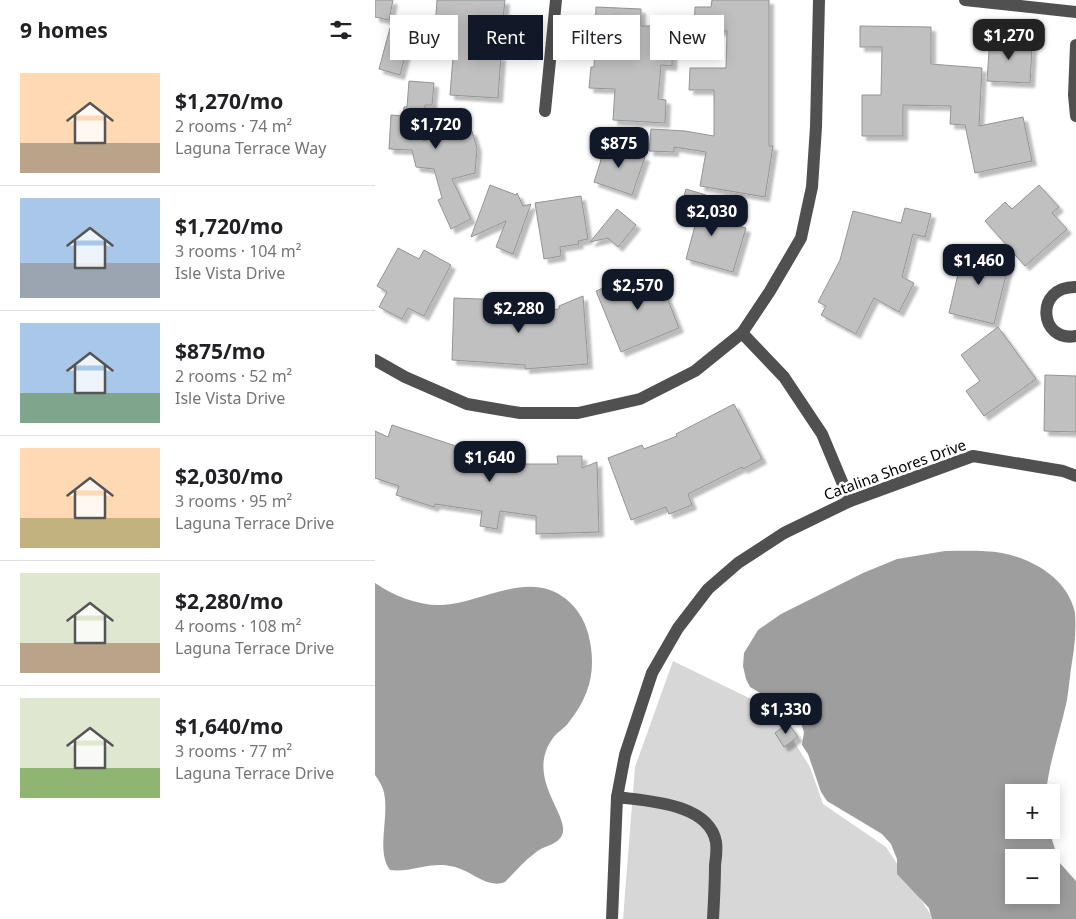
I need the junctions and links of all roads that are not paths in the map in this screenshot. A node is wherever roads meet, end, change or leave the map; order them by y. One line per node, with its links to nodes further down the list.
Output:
1 (556, 0): 6 (street)
2 (819, 0): 9 (street)
3 (965, 0): 4 (street)
4 (1076, 12)
5 (1076, 45): 7 (street)
6 (545, 111)
7 (1076, 116)
8 (1076, 287): 10 (street)
9 (742, 333): 11 (street); 13 (street)
10 (1076, 336)
11 (375, 360)
12 (1076, 476): 13 (street, Catalina Shores Drive)
13 (850, 501): 14 (street, Catalina Shores Drive)
14 (617, 797): 15 (street, Catalina Shores Drive); 16 (street)
15 (612, 919)
16 (713, 919)

